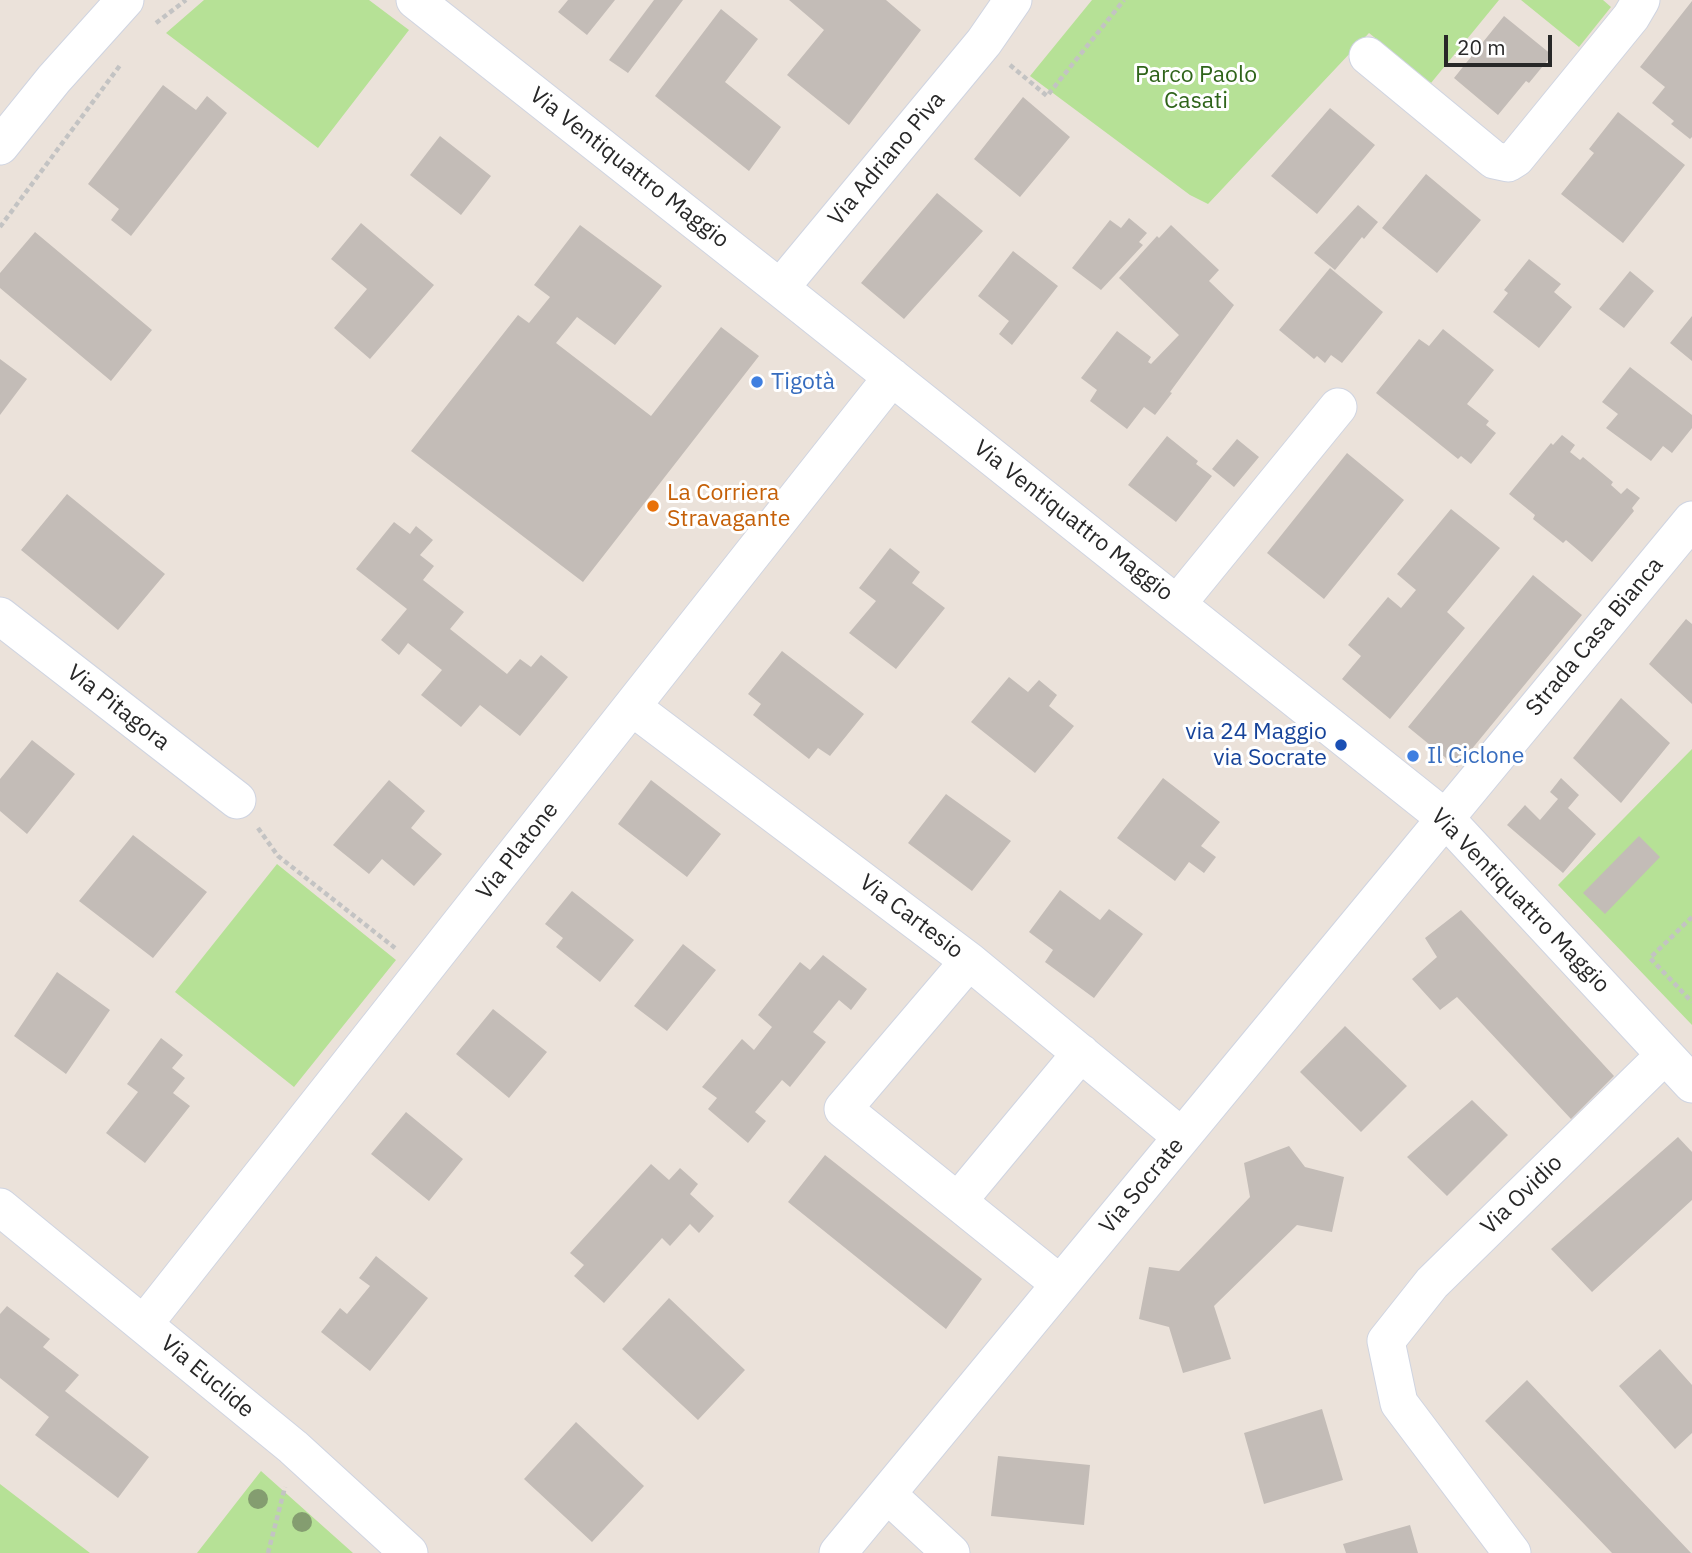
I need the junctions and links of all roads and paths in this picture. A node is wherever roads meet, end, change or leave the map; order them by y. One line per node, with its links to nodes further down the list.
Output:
1 (108, 0): 12 (street)
2 (125, 0): 12 (street)
3 (186, 0): 8 (path)
4 (415, 0): 15 (street, Via Ventiquattro Maggio)
5 (1013, 0): 9 (street, Via Adriano Piva)
6 (1124, 0): 9 (path)
7 (1641, 0): 10 (street)
8 (145, 31)
9 (988, 37): 15 (street, Via Adriano Piva)
10 (1368, 56)
11 (121, 64): 14 (path)
12 (54, 79): 13 (street)
13 (0, 146)
14 (0, 227)
15 (780, 288): 16 (street, Via Ventiquattro Maggio)
16 (892, 377): 19 (street, Via Ventiquattro Maggio); 21 (street, Via Platone)
17 (1338, 407): 19 (street)
18 (1692, 520): 23 (street, Strada Casa Bianca)
19 (1178, 604): 23 (street, Via Ventiquattro Maggio)
20 (0, 616): 22 (street, Via Pitagora)
21 (632, 707): 25 (street, Via Cartesio); 26 (street, Via Platone)
22 (237, 800): 26 (path)
23 (1445, 818): 29 (street, Via Ventiquattro Maggio); 31 (street, Via Socrate)
24 (1692, 917): 27 (path)
25 (969, 961): 28 (street, Via Cartesio); 32 (street)
26 (423, 971): 35 (street, Via Platone)
27 (1692, 1002)
28 (1080, 1053): 31 (street, Via Cartesio); 32 (street)
29 (1665, 1055): 30 (street, Via Ventiquattro Maggio); 42 (street, Via Ovidio)
30 (1692, 1084)
31 (1182, 1137): 34 (street, Via Socrate)
32 (958, 1201): 34 (street)
33 (0, 1207): 35 (street, Via Euclide)
34 (1060, 1284): 37 (street, Via Socrate)
35 (144, 1324): 39 (street, Via Euclide)
36 (285, 1486): 38 (path)
37 (887, 1494): 40 (street, Via Socrate); 41 (street)
38 (268, 1553)
39 (409, 1553)
40 (838, 1553)
41 (951, 1553)
42 (1512, 1553)

